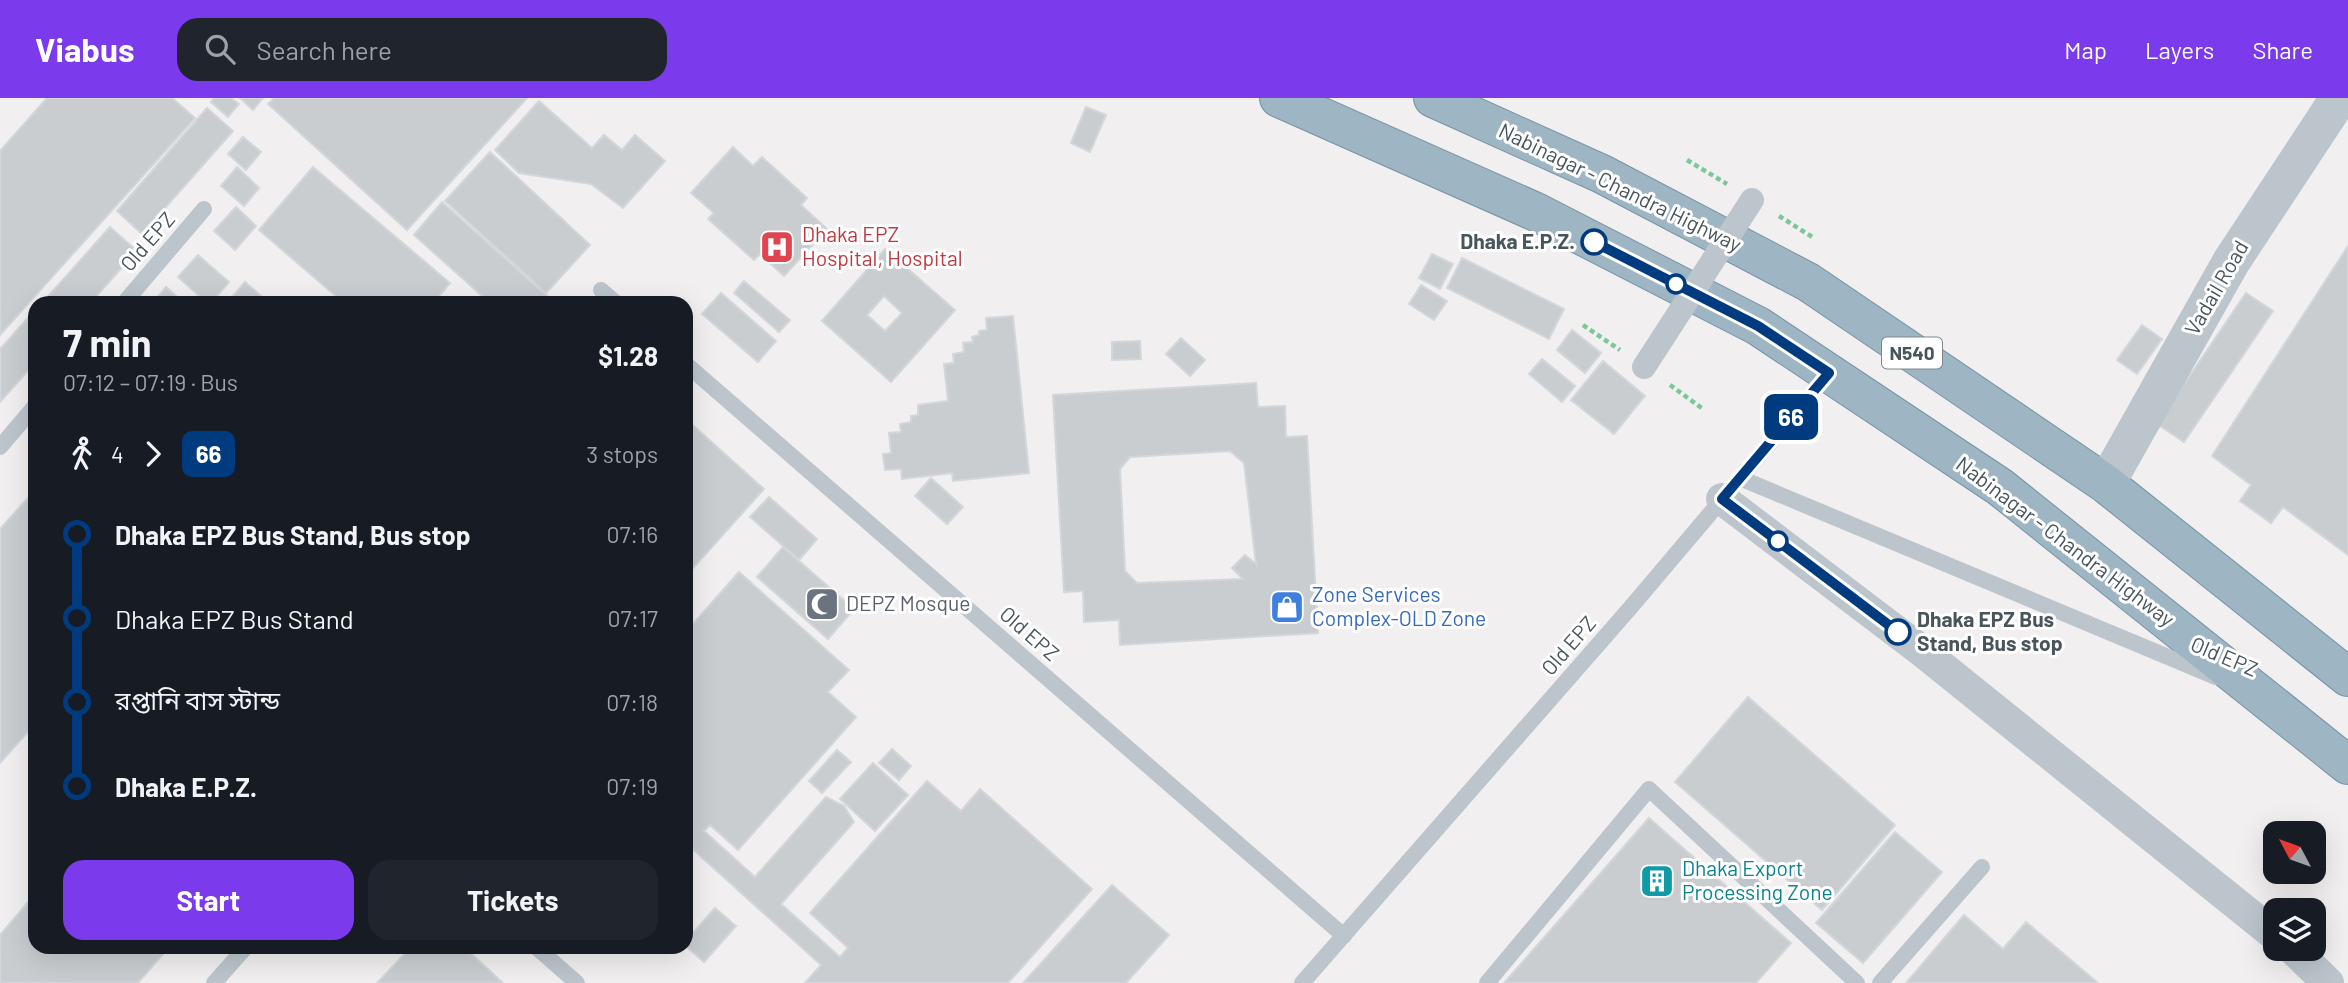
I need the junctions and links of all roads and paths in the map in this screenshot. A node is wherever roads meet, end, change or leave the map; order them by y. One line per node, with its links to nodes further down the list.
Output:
1 (1279, 98): 14 (highway, Nabinagar - Chandra Highway)
2 (1433, 98): 18 (highway, Nabinagar - Chandra Highway / N540)
3 (2339, 98): 18 (street, Vadail Road)
4 (1687, 160): 5 (path)
5 (1752, 200): 7 (path); 12 (street, bridge)
6 (204, 209): 9 (lane, Old EPZ)
7 (1814, 238)
8 (601, 290): 10 (lane)
9 (130, 296)
10 (608, 296)
11 (1583, 325): 12 (path)
12 (1644, 367): 15 (path)
13 (693, 370): 25 (lane, Old EPZ)
14 (1829, 373): 19 (lane, Old EPZ); 21 (highway, Nabinagar - Chandra Highway)
15 (1703, 409)
16 (28, 414): 17 (lane)
17 (0, 447)
18 (2106, 484): 20 (highway, Nabinagar - Chandra Highway / N540)
19 (1731, 489): 21 (lane, Old EPZ); 24 (street); 25 (lane, Old EPZ)
20 (2348, 677)
21 (2265, 697): 22 (highway, Nabinagar - Chandra Highway)
22 (2348, 765)
23 (1982, 867): 34 (lane)
24 (2263, 925)
25 (1344, 936): 31 (lane, Old EPZ)
26 (240, 954): 29 (lane)
27 (544, 954): 30 (lane)
28 (2305, 961): 35 (street)
29 (214, 983)
30 (577, 983)
31 (1302, 983)
32 (1488, 983): 33 (lane)
33 (1857, 983)
34 (1880, 983)
35 (2328, 983)

